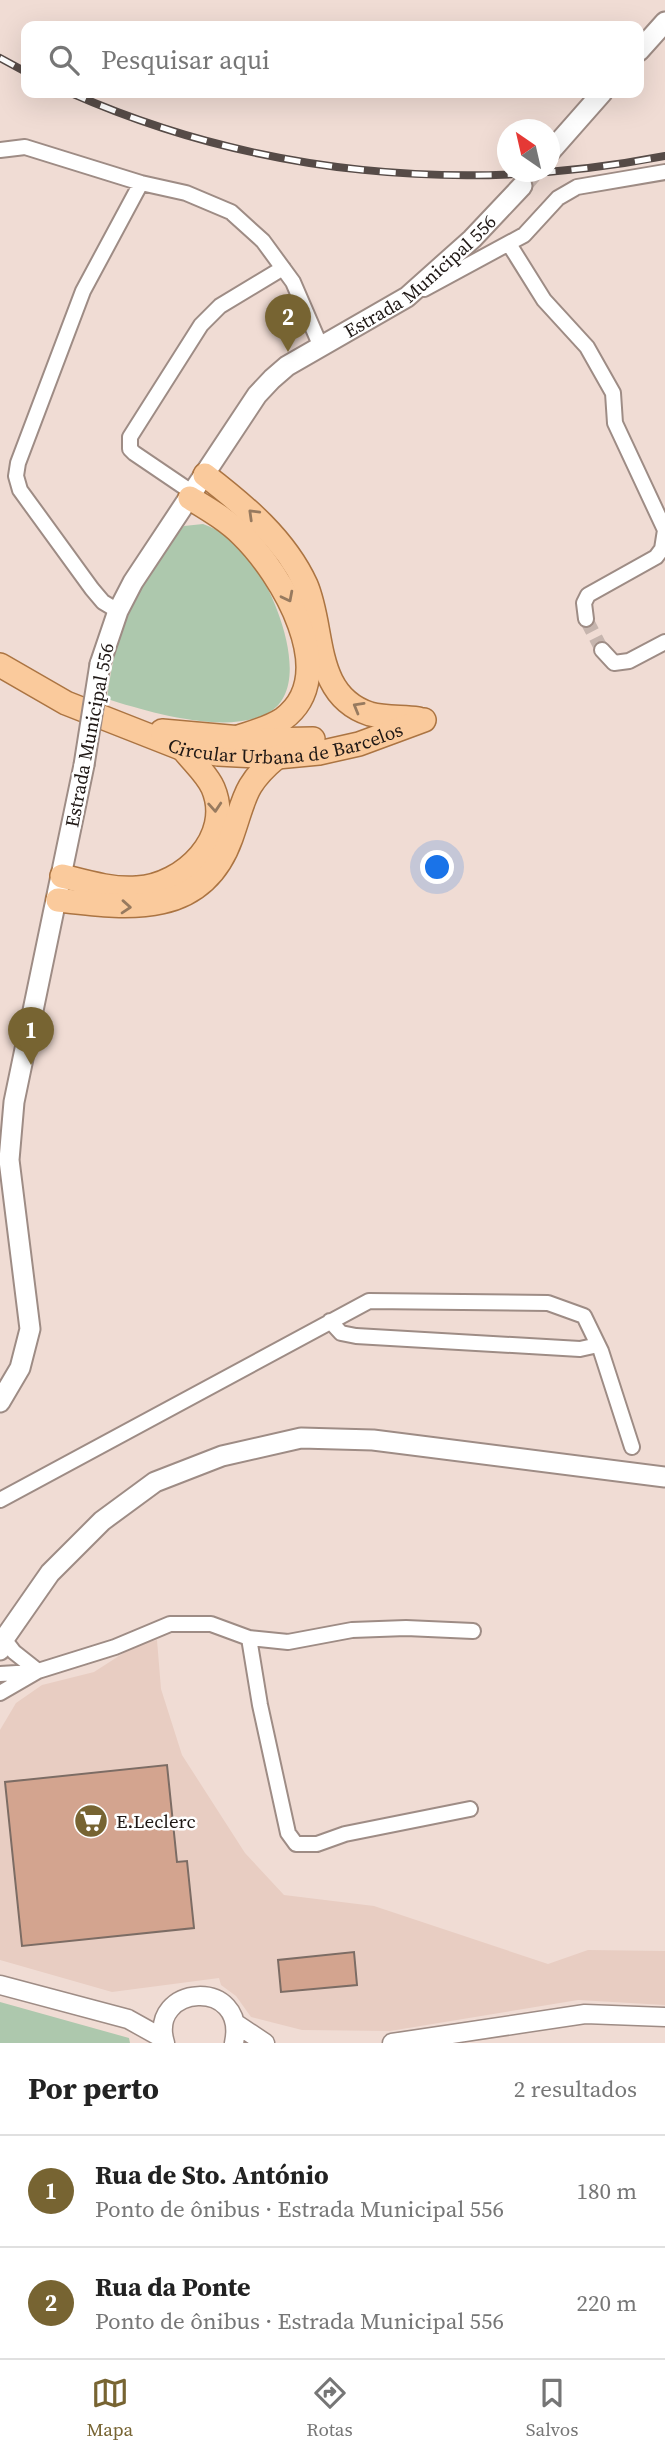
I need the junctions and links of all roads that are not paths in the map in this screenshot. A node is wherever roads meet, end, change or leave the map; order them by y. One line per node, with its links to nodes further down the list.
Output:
1 (665, 22): 2 (main road)
2 (644, 45)
3 (598, 98): 4 (main road)
4 (560, 141)
5 (0, 150): 7 (street)
6 (665, 172): 9 (street)
7 (141, 183): 10 (street); 15 (street)
8 (522, 186): 11 (main road, Estrada Municipal 556)
9 (509, 244): 11 (street); 14 (street)
10 (283, 268): 12 (street); 13 (street)
11 (407, 297): 12 (main road, Estrada Municipal 556)
12 (321, 347): 13 (main road, Estrada Municipal 556)
13 (196, 489): 15 (main road, Estrada Municipal 556); 21 (main road, one-way to 13); 22 (main road, one-way to 22)
14 (665, 530): 16 (street)
15 (118, 611): 25 (main road, Estrada Municipal 556, bridge)
16 (586, 619)
17 (665, 642): 18 (street)
18 (602, 650)
19 (0, 665): 20 (main road, Circular Urbana de Barcelos)
20 (128, 727): 22 (main road, Circular Urbana de Barcelos); 23 (main road, Circular Urbana de Barcelos)
21 (391, 731): 22 (main road, Circular Urbana de Barcelos); 24 (main road, Circular Urbana de Barcelos)
22 (233, 738)
23 (183, 749): 24 (main road, Circular Urbana de Barcelos); 25 (main road, one-way to 25)
24 (277, 757): 26 (main road, one-way to 24)
25 (62, 876): 26 (main road, Estrada Municipal 556)
26 (58, 900): 29 (main road, Estrada Municipal 556)
27 (330, 1321): 28 (street); 28 (street); 32 (street)
28 (598, 1345): 30 (street)
29 (0, 1402)
30 (632, 1447)
31 (665, 1477): 35 (main road)
32 (0, 1500)
33 (473, 1631): 34 (street)
34 (249, 1637): 36 (street); 39 (street)
35 (1, 1644): 36 (street)
36 (38, 1671): 37 (street); 38 (street)
37 (0, 1674)
38 (0, 1693)
39 (470, 1809)
40 (0, 1984): 43 (street)
41 (170, 2010): 43 (street); 44 (street); 45 (street)
42 (665, 2017): 48 (street)
43 (128, 2020): 45 (street)
44 (235, 2023): 46 (street); 47 (street)
45 (164, 2041)
46 (234, 2043)
47 (266, 2043)
48 (392, 2043)

